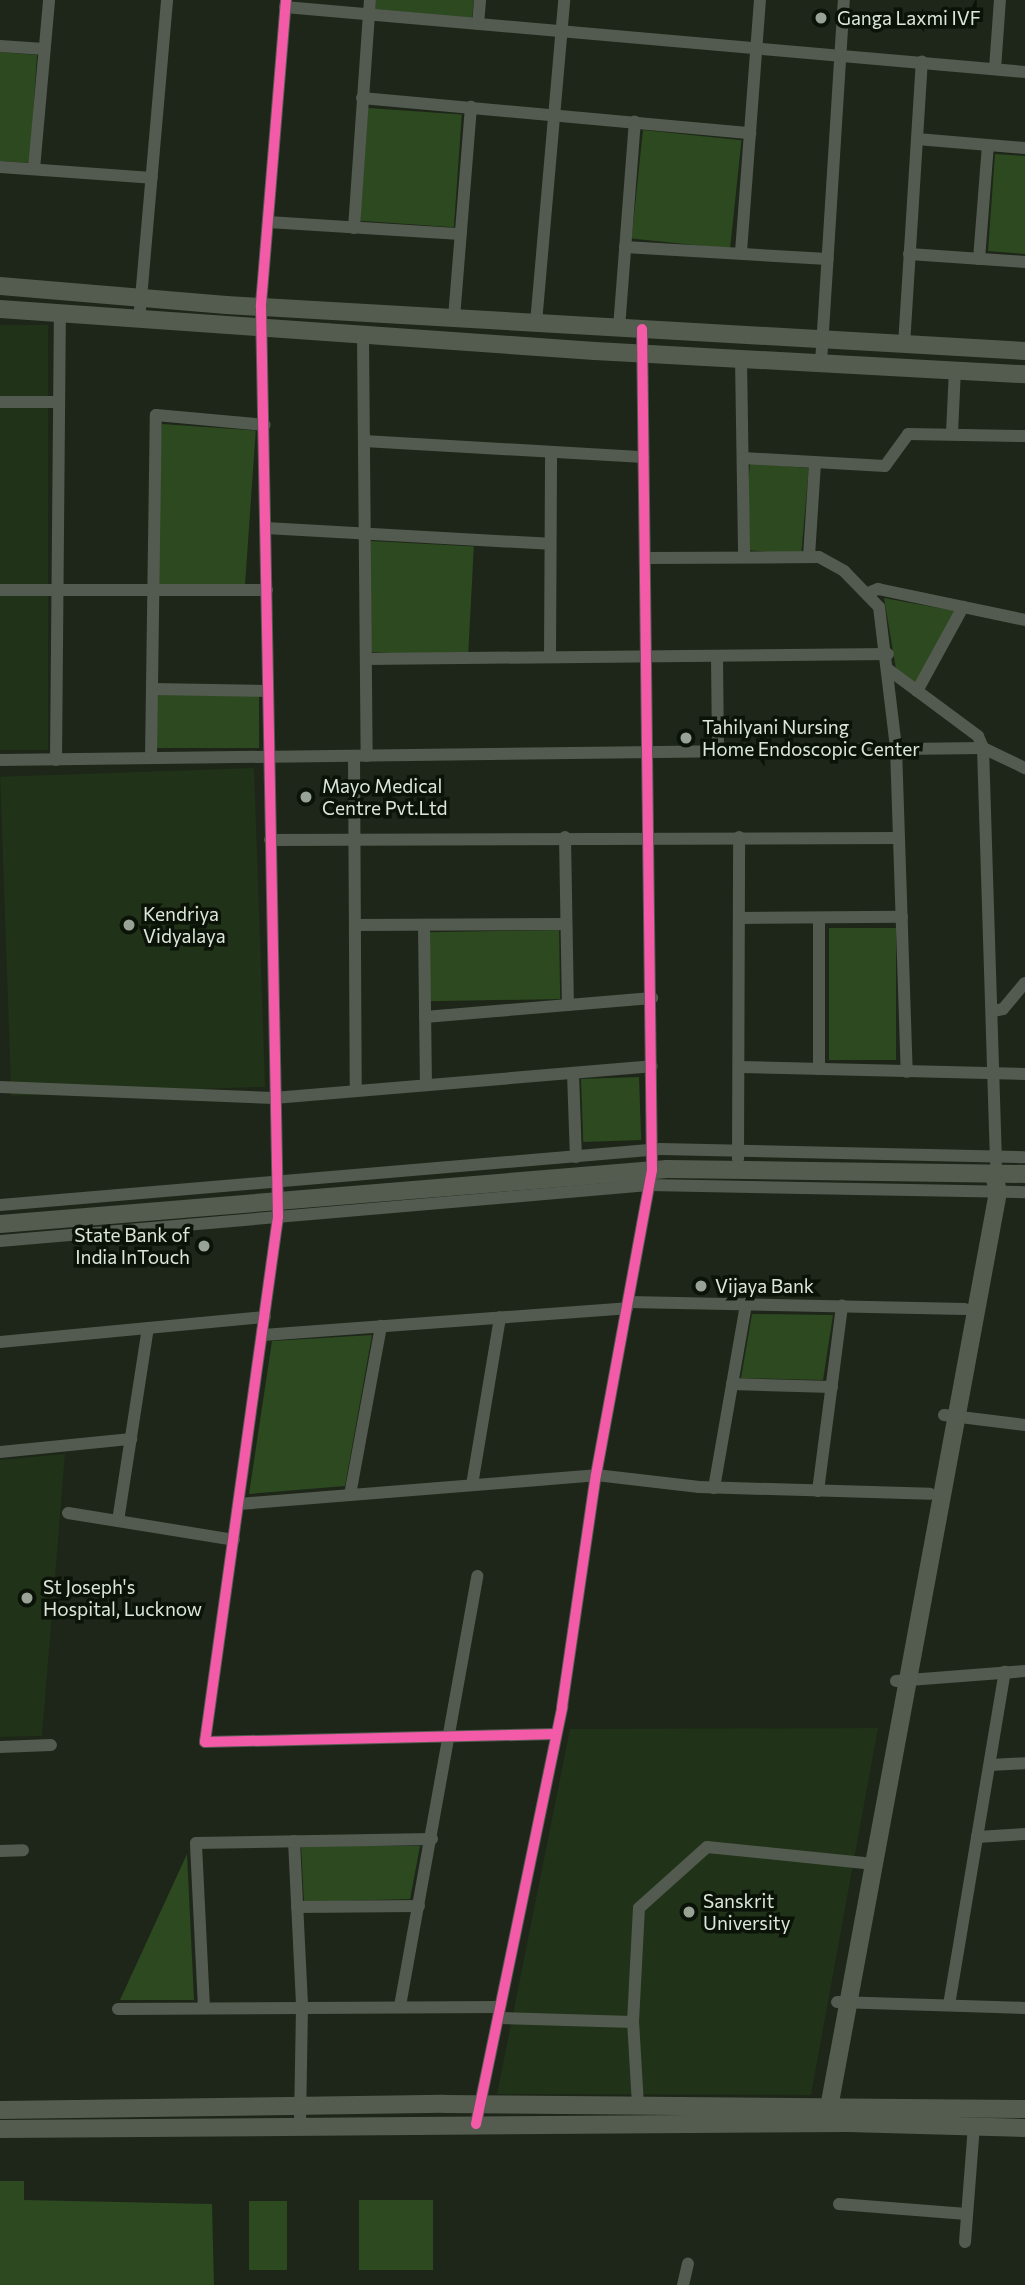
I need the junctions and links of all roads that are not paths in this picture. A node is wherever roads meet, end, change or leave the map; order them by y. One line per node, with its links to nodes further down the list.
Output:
1 (49, 0): 15 (street)
2 (167, 0): 30 (street)
3 (370, 0): 10 (street)
4 (480, 0): 11 (street)
5 (564, 0): 12 (street)
6 (760, 0): 14 (street)
7 (844, 0): 16 (street)
8 (1000, 0): 18 (street)
9 (285, 3): 10 (street); 31 (street)
10 (369, 14): 11 (street); 20 (street)
11 (478, 24): 12 (street)
12 (561, 32): 14 (street); 22 (street)
13 (0, 46): 15 (street)
14 (756, 48): 16 (street); 24 (street)
15 (44, 49): 29 (street)
16 (841, 55): 17 (street); 37 (street)
17 (922, 62): 18 (street); 25 (street)
18 (995, 69): 19 (street)
19 (1025, 72)
20 (362, 97): 21 (street); 32 (street)
21 (471, 107): 22 (street); 33 (street)
22 (554, 114): 23 (street); 47 (street)
23 (635, 122): 24 (street); 34 (street)
24 (750, 133): 35 (street)
25 (917, 139): 26 (street); 36 (street)
26 (988, 145): 27 (street); 38 (street)
27 (1025, 148)
28 (0, 167): 29 (street)
29 (34, 169): 30 (street)
30 (152, 178): 41 (street)
31 (268, 222): 32 (street); 42 (street)
32 (354, 228): 33 (street)
33 (461, 234): 45 (street)
34 (625, 247): 35 (street); 48 (street)
35 (741, 252): 37 (street)
36 (909, 254): 38 (street); 53 (street)
37 (828, 259): 52 (street)
38 (979, 259): 39 (street)
39 (1025, 262)
40 (0, 286): 41 (street)
41 (141, 298): 42 (street); 46 (street)
42 (261, 307): 45 (street); 49 (street)
43 (0, 309): 44 (street)
44 (60, 314): 46 (street); 61 (street)
45 (454, 318): 47 (street)
46 (139, 321): 49 (street)
47 (536, 323): 48 (street)
48 (619, 328): 50 (street)
49 (264, 330): 51 (street); 62 (street)
50 (642, 330): 52 (street); 55 (street)
51 (363, 337): 55 (street); 65 (street)
52 (823, 340): 53 (street); 57 (street)
53 (904, 345): 54 (street)
54 (1025, 351)
55 (642, 354): 56 (street); 67 (street)
56 (741, 359): 57 (street); 68 (street)
57 (821, 363): 58 (street)
58 (955, 370): 59 (street); 63 (street)
59 (1025, 374)
60 (0, 402): 61 (street)
61 (59, 402): 77 (street)
62 (265, 425): 70 (street); 78 (street)
63 (952, 433): 64 (street); 69 (street)
64 (1025, 436)
65 (364, 441): 66 (street); 71 (street)
66 (551, 452): 67 (street); 72 (street)
67 (644, 457): 75 (street)
68 (743, 458): 69 (street); 74 (street)
69 (815, 462): 73 (street)
70 (266, 528): 71 (street); 79 (street)
71 (365, 534): 72 (street); 87 (street)
72 (550, 544): 86 (street)
73 (809, 556): 74 (street); 80 (street)
74 (744, 557): 75 (street)
75 (646, 558): 84 (street)
76 (0, 590): 77 (street)
77 (57, 590): 78 (street); 101 (street)
78 (153, 590): 79 (street); 89 (street)
79 (267, 590): 90 (street)
80 (868, 593): 81 (street); 83 (street)
81 (963, 607): 82 (street); 91 (street)
82 (1025, 620)
83 (888, 654): 85 (street); 88 (street)
84 (648, 656): 85 (street); 86 (street); 95 (street)
85 (717, 656): 94 (street)
86 (550, 657): 87 (street)
87 (366, 659): 97 (street)
88 (890, 670): 91 (street); 92 (street)
89 (153, 689): 90 (street); 99 (street)
90 (268, 691): 98 (street)
91 (917, 691): 93 (street)
92 (896, 748): 93 (street); 94 (street); 106 (street)
93 (983, 748): 102 (street); 118 (street)
94 (718, 751): 95 (street)
95 (649, 752): 97 (street); 103 (street)
96 (354, 756): 97 (street); 98 (street); 107 (street)
97 (367, 756)
98 (268, 757): 99 (street); 108 (street)
99 (151, 758): 101 (street)
100 (0, 760): 101 (street)
101 (56, 760)
102 (1025, 768)
103 (650, 837): 104 (street); 105 (street); 116 (street)
104 (739, 837): 106 (street); 111 (street)
105 (565, 838): 107 (street); 112 (street)
106 (899, 838): 109 (street)
107 (354, 839): 108 (street); 113 (street)
108 (270, 840): 130 (street)
109 (902, 917): 110 (street); 123 (street)
110 (819, 918): 111 (street); 122 (street)
111 (739, 919): 121 (street)
112 (566, 924): 114 (street); 117 (street)
113 (355, 925): 114 (street); 129 (street)
114 (424, 925): 119 (street)
115 (1025, 983): 118 (street)
116 (652, 998): 117 (street); 120 (street)
117 (568, 1005): 119 (street)
118 (993, 1011): 126 (street)
119 (425, 1017): 127 (street)
120 (652, 1066): 124 (street); 131 (street)
121 (739, 1067): 122 (street); 134 (street)
122 (819, 1069): 123 (street)
123 (907, 1072): 126 (street)
124 (573, 1073): 127 (street); 132 (street)
125 (1025, 1074): 126 (street)
126 (995, 1075): 135 (street)
127 (426, 1085): 129 (street)
128 (0, 1087): 130 (street)
129 (356, 1091): 130 (street)
130 (274, 1098): 140 (street)
131 (652, 1150): 132 (street); 134 (street); 137 (street)
132 (576, 1157): 140 (street)
133 (1025, 1157): 135 (street)
134 (738, 1160): 135 (street); 137 (street)
135 (996, 1165): 136 (street); 138 (street)
136 (1025, 1174)
137 (650, 1178): 138 (street); 140 (street); 145 (street)
138 (993, 1192): 139 (street); 147 (street); 156 (street)
139 (1025, 1192)
140 (277, 1199): 141 (street); 142 (street); 143 (street); 148 (street)
141 (0, 1205)
142 (0, 1224)
143 (0, 1241)
144 (746, 1304): 145 (street); 146 (street); 154 (street)
145 (627, 1305): 149 (street); 160 (street)
146 (842, 1306): 147 (street); 155 (street)
147 (965, 1309): 156 (street)
148 (265, 1317): 151 (street); 152 (street)
149 (500, 1317): 150 (street); 161 (street)
150 (381, 1326): 152 (street); 165 (street)
151 (148, 1328): 153 (street); 158 (street)
152 (262, 1335): 166 (street)
153 (0, 1342)
154 (732, 1384): 155 (street); 162 (street)
155 (832, 1387): 163 (street)
156 (950, 1416): 157 (street); 164 (street); 173 (street)
157 (1025, 1425)
158 (131, 1439): 159 (street); 168 (street)
159 (0, 1452)
160 (596, 1475): 161 (street); 162 (street); 174 (street)
161 (472, 1485): 165 (street)
162 (714, 1488): 163 (street)
163 (818, 1491): 164 (street)
164 (929, 1494): 173 (street)
165 (350, 1495): 166 (street)
166 (239, 1504): 169 (street)
167 (68, 1513): 168 (street)
168 (118, 1521): 169 (street)
169 (234, 1539): 175 (street)
170 (477, 1576): 175 (street)
171 (1025, 1671): 172 (street)
172 (1005, 1672): 173 (street); 179 (street)
173 (902, 1681): 186 (street); 189 (street)
174 (556, 1734): 175 (street); 196 (street)
175 (452, 1736): 182 (street)
176 (51, 1745): 177 (street)
177 (0, 1747)
178 (1025, 1763): 179 (street)
179 (989, 1765): 181 (street)
180 (1025, 1834): 181 (street)
181 (977, 1837): 190 (street)
182 (432, 1839): 183 (street); 187 (street)
183 (294, 1840): 188 (street); 193 (street)
184 (23, 1850): 185 (street)
185 (0, 1851)
186 (864, 1863): 189 (street); 197 (street)
187 (419, 1906): 188 (street); 191 (street)
188 (297, 1907): 192 (street)
189 (843, 2002): 190 (street); 200 (street)
190 (949, 2005): 194 (street)
191 (400, 2006): 192 (street); 196 (street)
192 (302, 2007): 193 (street); 201 (street)
193 (204, 2008): 195 (street)
194 (1025, 2008)
195 (118, 2010)
196 (499, 2013): 197 (street); 198 (street)
197 (633, 2022): 199 (street)
198 (480, 2104): 199 (street); 201 (street); 205 (street)
199 (638, 2105): 200 (street)
200 (826, 2105): 202 (street); 204 (street)
201 (300, 2106): 203 (street); 206 (street)
202 (1025, 2109)
203 (0, 2110)
204 (823, 2123): 205 (street); 207 (street)
205 (476, 2124): 206 (street)
206 (300, 2126): 209 (street)
207 (974, 2126): 208 (street); 211 (street)
208 (1025, 2128)
209 (0, 2129)
210 (839, 2204): 211 (street)
211 (967, 2214): 212 (street)
212 (965, 2242)
213 (688, 2264): 214 (street)
214 (683, 2285)

